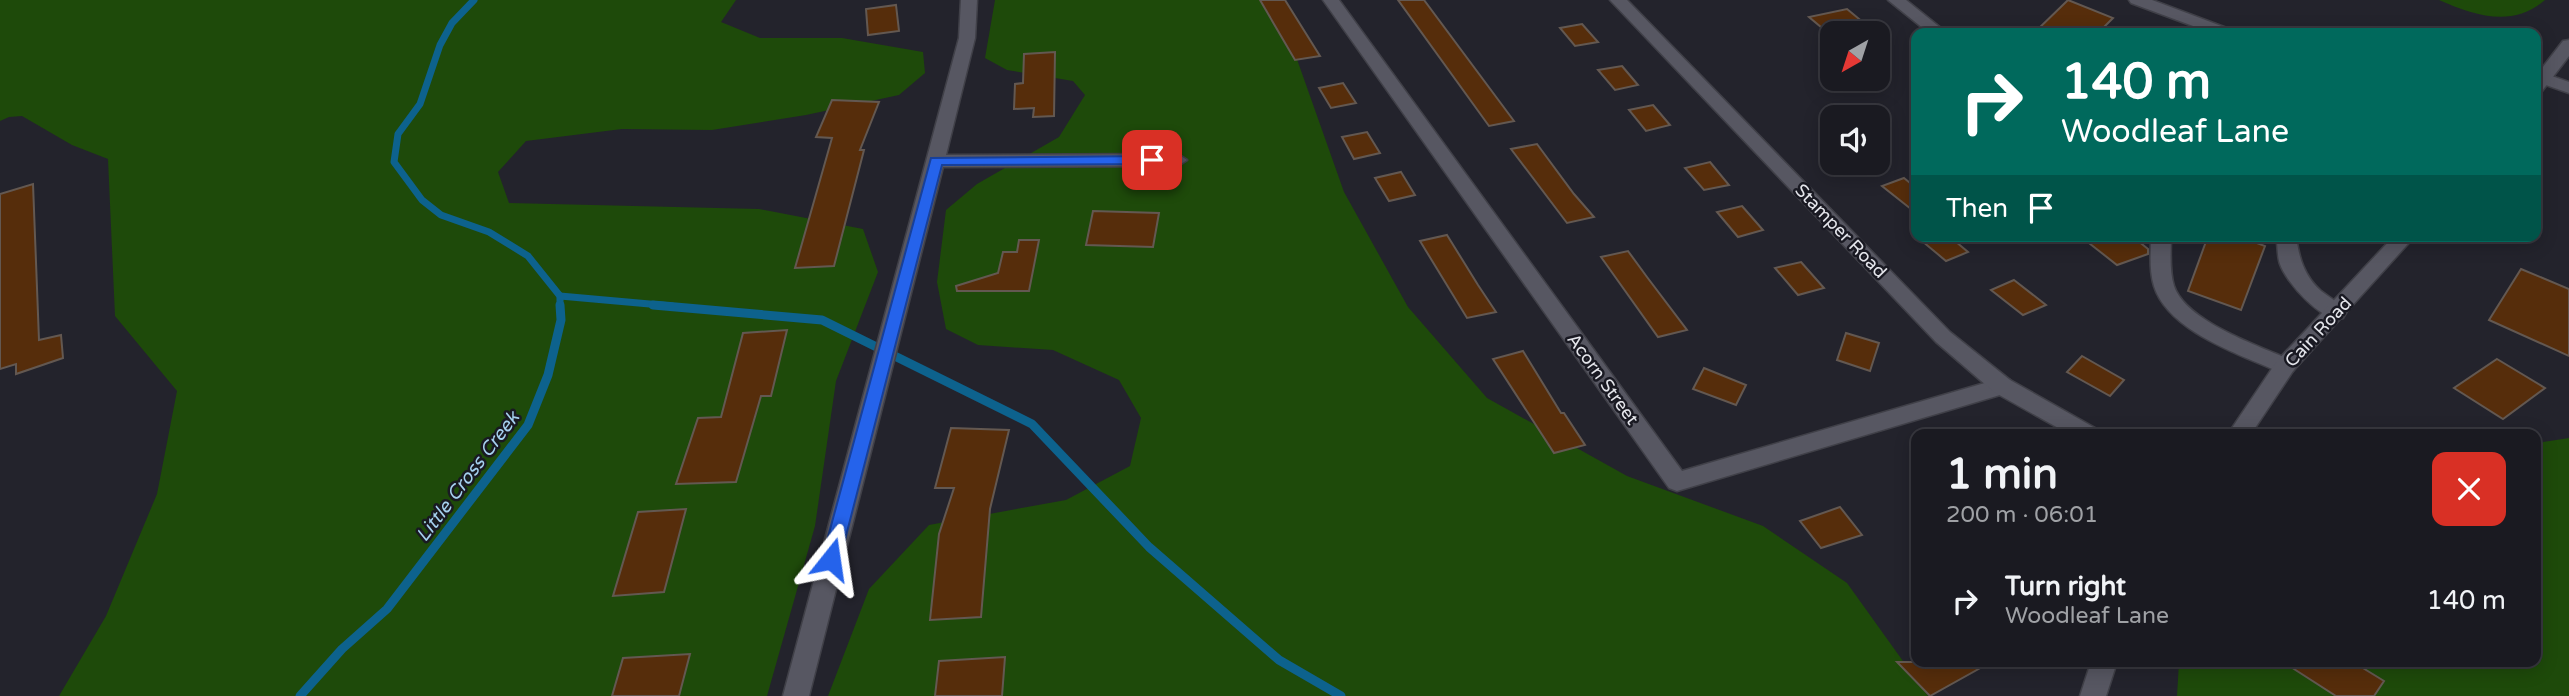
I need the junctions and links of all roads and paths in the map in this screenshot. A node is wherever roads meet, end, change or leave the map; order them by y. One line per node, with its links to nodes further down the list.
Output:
1 (969, 0): 13 (street)
2 (1331, 0): 19 (street, Acorn Street)
3 (1618, 0): 19 (street, Stamper Road)
4 (1896, 0): 6 (street)
5 (2137, 0): 7 (street)
6 (1932, 28)
7 (2212, 28)
8 (2569, 45): 9 (street)
9 (2541, 80)
10 (2541, 83): 11 (street)
11 (2569, 88)
12 (1178, 160): 13 (street)
13 (936, 161): 23 (street)
14 (2161, 242): 18 (street)
15 (2287, 242): 17 (street)
16 (2400, 242): 17 (street, Cain Road)
17 (2336, 313): 18 (street, Cain Road)
18 (2285, 366): 21 (street, Cain Road)
19 (2002, 386): 20 (street, Stamper Road)
20 (2078, 429)
21 (2242, 429)
22 (2102, 667): 24 (street)
23 (796, 696)
24 (2093, 696)

